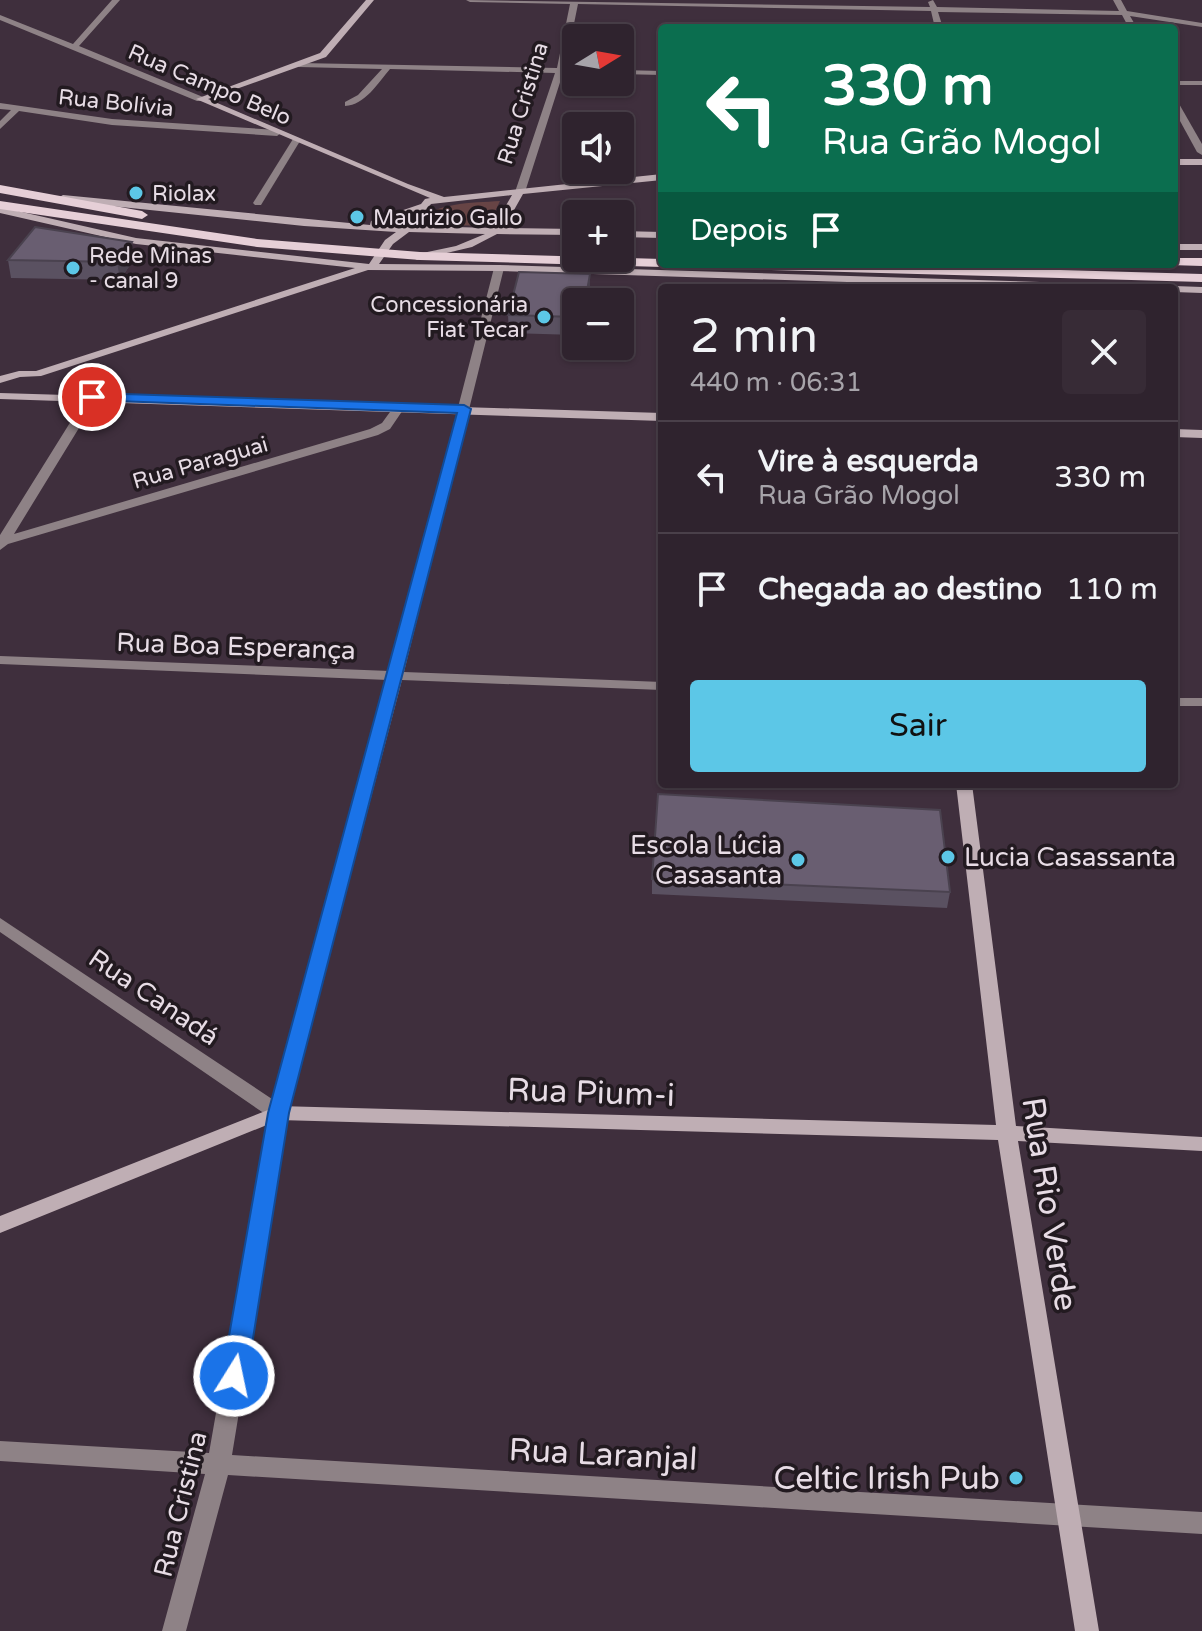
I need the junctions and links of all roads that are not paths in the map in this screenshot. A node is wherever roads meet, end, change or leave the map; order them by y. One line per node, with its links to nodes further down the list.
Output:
1 (116, 0): 13 (street)
2 (370, 0): 14 (street)
3 (470, 0): 5 (street)
4 (1117, 0): 8 (street)
5 (575, 1): 6 (street); 18 (street, Rua Cristina)
6 (783, 3): 7 (street)
7 (933, 4): 8 (street); 10 (street)
8 (1124, 13): 11 (street); 12 (street)
9 (0, 17): 13 (street, Rua Campo Belo)
10 (938, 24)
11 (1131, 24)
12 (1202, 25)
13 (75, 46): 23 (street, Rua Campo Belo)
14 (323, 55): 15 (street); 16 (street)
15 (341, 64): 16 (street); 17 (street)
16 (299, 65): 23 (street)
17 (389, 66): 18 (street); 24 (street)
18 (560, 71): 37 (street, Rua Cristina)
19 (634, 72): 20 (street)
20 (658, 73)
21 (1178, 83): 22 (street)
22 (1202, 83)
23 (200, 99): 29 (street, Rua Campo Belo)
24 (348, 104)
25 (0, 106): 26 (street, Rua Bolívia)
26 (18, 108): 28 (street); 29 (street, Rua Bolívia)
27 (1178, 109): 31 (street)
28 (0, 126)
29 (277, 133): 30 (street, Rua Campo Belo)
30 (296, 141): 35 (street, Rua Campo Belo); 42 (street)
31 (1202, 152)
32 (1178, 162): 33 (street)
33 (1202, 162)
34 (658, 177): 37 (street)
35 (405, 186): 40 (street); 43 (street)
36 (1, 187): 39 (main road)
37 (520, 192): 38 (street); 41 (street, Rua Cristina)
38 (490, 195): 40 (street); 41 (street)
39 (52, 197): 45 (street); 52 (main road)
40 (443, 199): 43 (street)
41 (510, 202): 47 (street, Rua Cristina)
42 (258, 203)
43 (425, 204): 45 (street); 46 (street)
44 (0, 207): 52 (main road); 59 (street)
45 (348, 226): 46 (street)
46 (407, 229): 47 (street); 52 (street)
47 (497, 230): 48 (street); 51 (street)
48 (562, 232)
49 (634, 234): 50 (street)
50 (658, 235)
51 (470, 245): 52 (main road); 55 (main road); 58 (street)
52 (385, 247): 58 (main road); 63 (street)
53 (1178, 247): 54 (street)
54 (1202, 247)
55 (562, 248)
56 (634, 249): 57 (main road)
57 (658, 250)
58 (420, 256): 62 (main road); 63 (street)
59 (330, 262): 63 (street); 69 (street)
60 (1178, 262): 61 (main road)
61 (1202, 262)
62 (658, 263)
63 (372, 267): 64 (street); 69 (street)
64 (499, 268): 70 (street); 80 (street, Rua Cristina)
65 (847, 268): 67 (main road)
66 (889, 268): 67 (main road)
67 (886, 269): 68 (main road); 71 (main road)
68 (1202, 278)
69 (321, 283): 74 (street)
70 (856, 284)
71 (878, 284)
72 (1178, 289): 73 (street)
73 (1202, 290)
74 (34, 378): 75 (street); 76 (street); 77 (street)
75 (0, 380)
76 (0, 394): 77 (street)
77 (62, 396): 78 (street)
78 (92, 397): 79 (street); 84 (street)
79 (399, 407): 80 (street); 84 (street, Rua Paraguai)
80 (464, 409): 81 (street); 86 (street, Rua Cristina)
81 (658, 417)
82 (1178, 433): 83 (street)
83 (1202, 434)
84 (1, 544)
85 (0, 660): 86 (street, Rua Boa Esperança)
86 (396, 676): 87 (street, Rua Boa Esperança); 92 (street, Rua Cristina)
87 (658, 686)
88 (1178, 702): 89 (street)
89 (1202, 702)
90 (964, 788): 93 (street, Rua Rio Verde)
91 (0, 924): 92 (street, Rua Canadá)
92 (278, 1113): 93 (street, Rua Pium-i); 95 (street, Rua Pium-i); 97 (street, Rua Cristina)
93 (1007, 1133): 94 (street, Rua Pium-i); 98 (street, Rua Rio Verde)
94 (1202, 1144)
95 (0, 1225)
96 (0, 1451): 97 (street, Rua Laranjal)
97 (219, 1464): 98 (street, Rua Laranjal); 100 (street, Rua Cristina)
98 (1068, 1514): 99 (street, Rua Laranjal); 101 (street, Rua Rio Verde)
99 (1202, 1523)
100 (174, 1631)
101 (1087, 1631)

